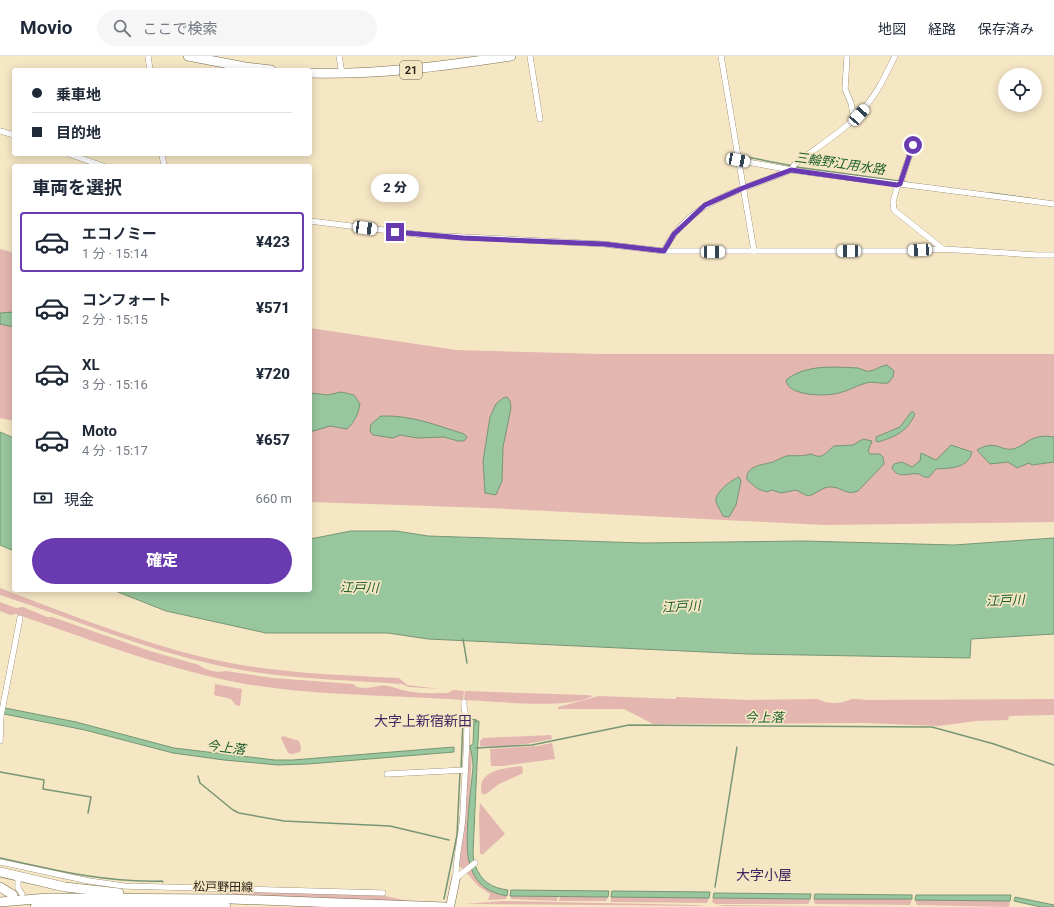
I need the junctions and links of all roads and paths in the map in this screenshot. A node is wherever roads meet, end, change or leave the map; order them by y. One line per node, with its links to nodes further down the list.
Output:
1 (148, 56): 9 (street)
2 (188, 56): 10 (main road)
3 (339, 56): 12 (street)
4 (511, 56): 12 (main road, 21)
5 (530, 56): 13 (street)
6 (721, 56): 19 (street)
7 (847, 56): 14 (street)
8 (895, 56): 14 (street)
9 (150, 68)
10 (254, 68)
11 (312, 73): 12 (main road, 21)
12 (342, 74)
13 (540, 119)
14 (854, 119): 21 (street)
15 (0, 131): 16 (street)
16 (12, 134)
17 (913, 145): 22 (street)
18 (75, 156): 20 (street)
19 (738, 160): 21 (street); 23 (street)
20 (97, 164)
21 (791, 170): 22 (street); 23 (street)
22 (899, 184): 24 (street); 26 (street)
23 (743, 188): 27 (street); 28 (street)
24 (1054, 204)
25 (312, 221): 27 (street)
26 (943, 249): 28 (street); 29 (street)
27 (664, 251): 28 (street)
28 (754, 251)
29 (1054, 255)
30 (20, 618): 32 (street)
31 (464, 702): 34 (street)
32 (1, 716): 33 (street)
33 (0, 741)
34 (462, 769): 35 (street); 41 (street)
35 (387, 774)
36 (0, 862): 38 (street)
37 (475, 863): 41 (street)
38 (22, 867): 40 (street); 45 (street)
39 (0, 872): 47 (main road)
40 (20, 873)
41 (456, 878): 50 (street)
42 (18, 880): 44 (street)
43 (0, 887): 44 (main road)
44 (17, 894)
45 (383, 894)
46 (0, 902): 47 (main road, 松戸野田線)
47 (229, 903): 48 (main road, 松戸野田線); 49 (main road, 松戸野田線)
48 (35, 907)
49 (445, 907)
50 (450, 907)

